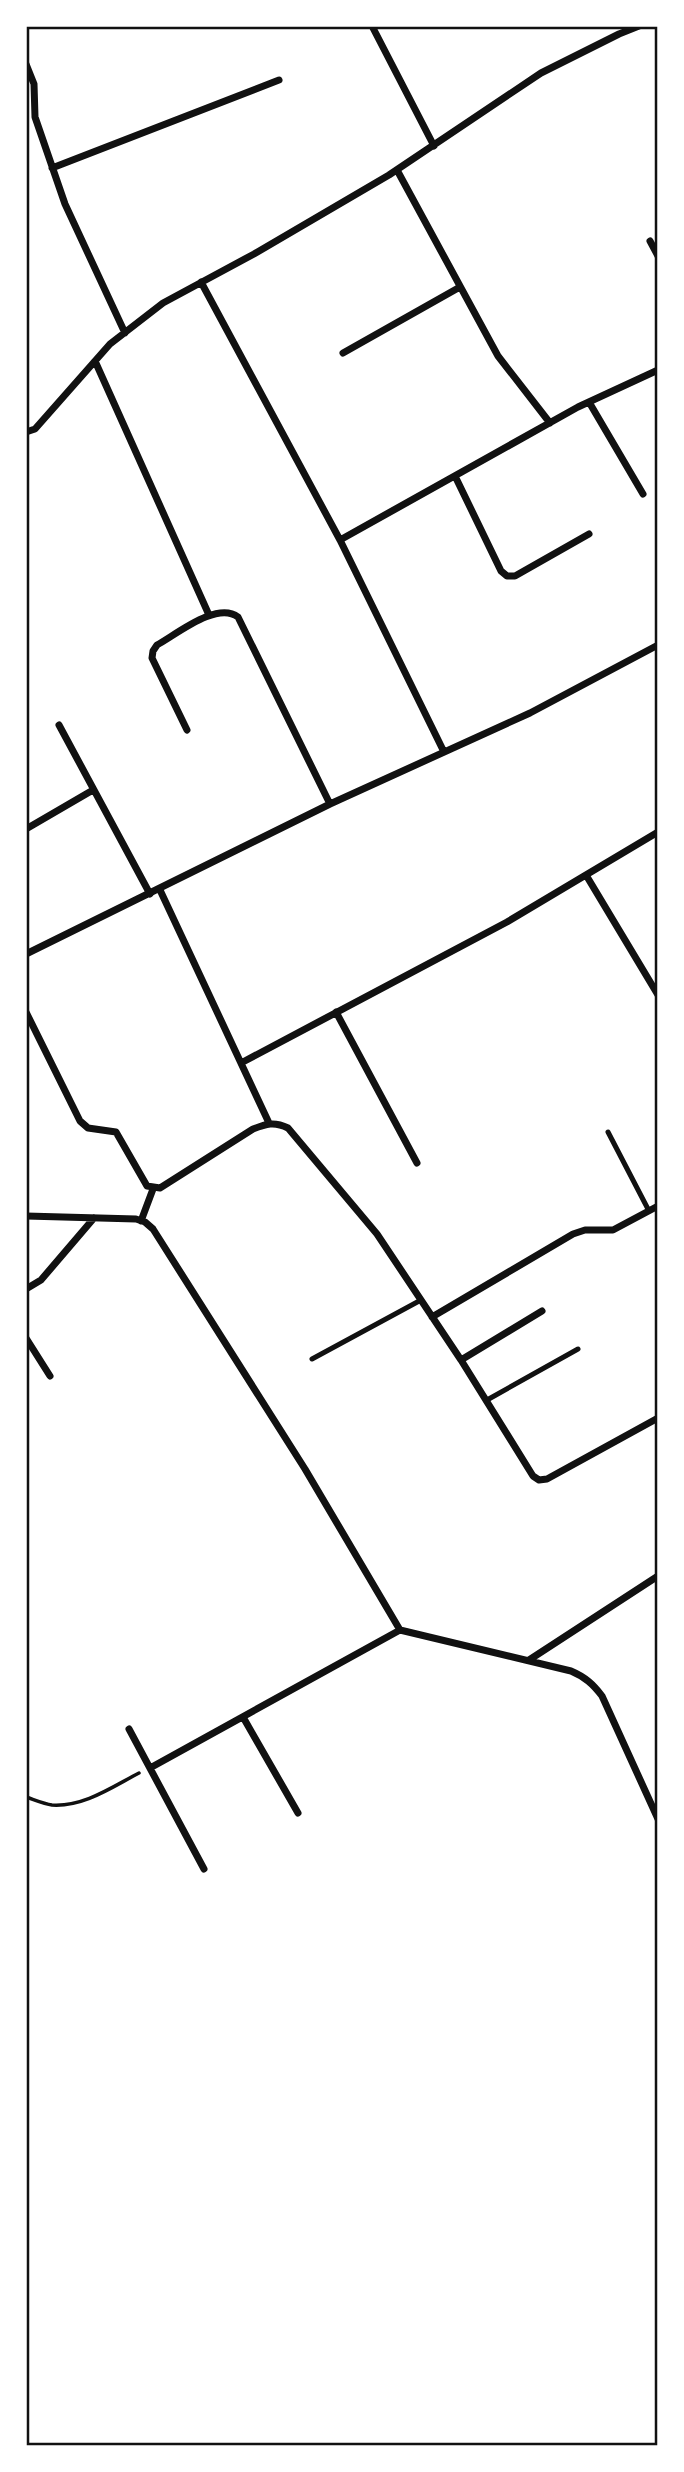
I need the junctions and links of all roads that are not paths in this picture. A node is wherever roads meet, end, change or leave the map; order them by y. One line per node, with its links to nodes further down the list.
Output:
1 (372, 26): 5 (street)
2 (639, 26): 5 (street)
3 (26, 64): 6 (street)
4 (279, 80): 6 (street)
5 (434, 146): 7 (street)
6 (52, 168): 12 (street)
7 (397, 170): 10 (street); 11 (street)
8 (650, 240): 9 (street)
9 (658, 256)
10 (201, 282): 12 (street); 22 (street)
11 (460, 287): 13 (street); 17 (street)
12 (125, 333): 14 (street)
13 (343, 353)
14 (95, 361): 18 (street); 23 (street)
15 (658, 370): 16 (street)
16 (589, 402): 17 (street); 20 (street)
17 (550, 423): 19 (street)
18 (26, 432)
19 (455, 476): 21 (street); 22 (street)
20 (643, 495)
21 (589, 534)
22 (340, 540): 27 (street)
23 (209, 615): 26 (street); 29 (street)
24 (658, 645): 27 (street)
25 (58, 725): 28 (street)
26 (187, 730)
27 (444, 752): 29 (street)
28 (93, 790): 30 (street); 34 (street)
29 (330, 804): 33 (street)
30 (26, 829)
31 (658, 832): 32 (street)
32 (586, 875): 36 (street); 38 (street)
33 (160, 890): 34 (street); 39 (street)
34 (150, 894): 35 (street)
35 (26, 954)
36 (658, 995)
37 (26, 1012): 43 (street)
38 (336, 1012): 39 (street); 42 (street)
39 (241, 1063): 40 (street)
40 (269, 1123): 43 (street); 50 (street)
41 (608, 1132): 45 (lane)
42 (417, 1163)
43 (153, 1189): 48 (street)
44 (658, 1206): 45 (street)
45 (649, 1211): 52 (street)
46 (26, 1216): 47 (street)
47 (94, 1218): 48 (street); 49 (street)
48 (141, 1221): 61 (street)
49 (26, 1289)
50 (421, 1300): 52 (street); 55 (lane)
51 (542, 1311): 56 (street)
52 (432, 1317): 56 (street)
53 (26, 1338): 57 (street)
54 (578, 1349): 58 (lane)
55 (312, 1359)
56 (461, 1360): 58 (street)
57 (50, 1376)
58 (487, 1400): 59 (street)
59 (658, 1418)
60 (658, 1576): 62 (street)
61 (400, 1630): 62 (street); 63 (street)
62 (529, 1660): 67 (street)
63 (243, 1717): 65 (street); 66 (street)
64 (129, 1729): 65 (street)
65 (150, 1768): 68 (street)
66 (298, 1813)
67 (658, 1819)
68 (204, 1870)

